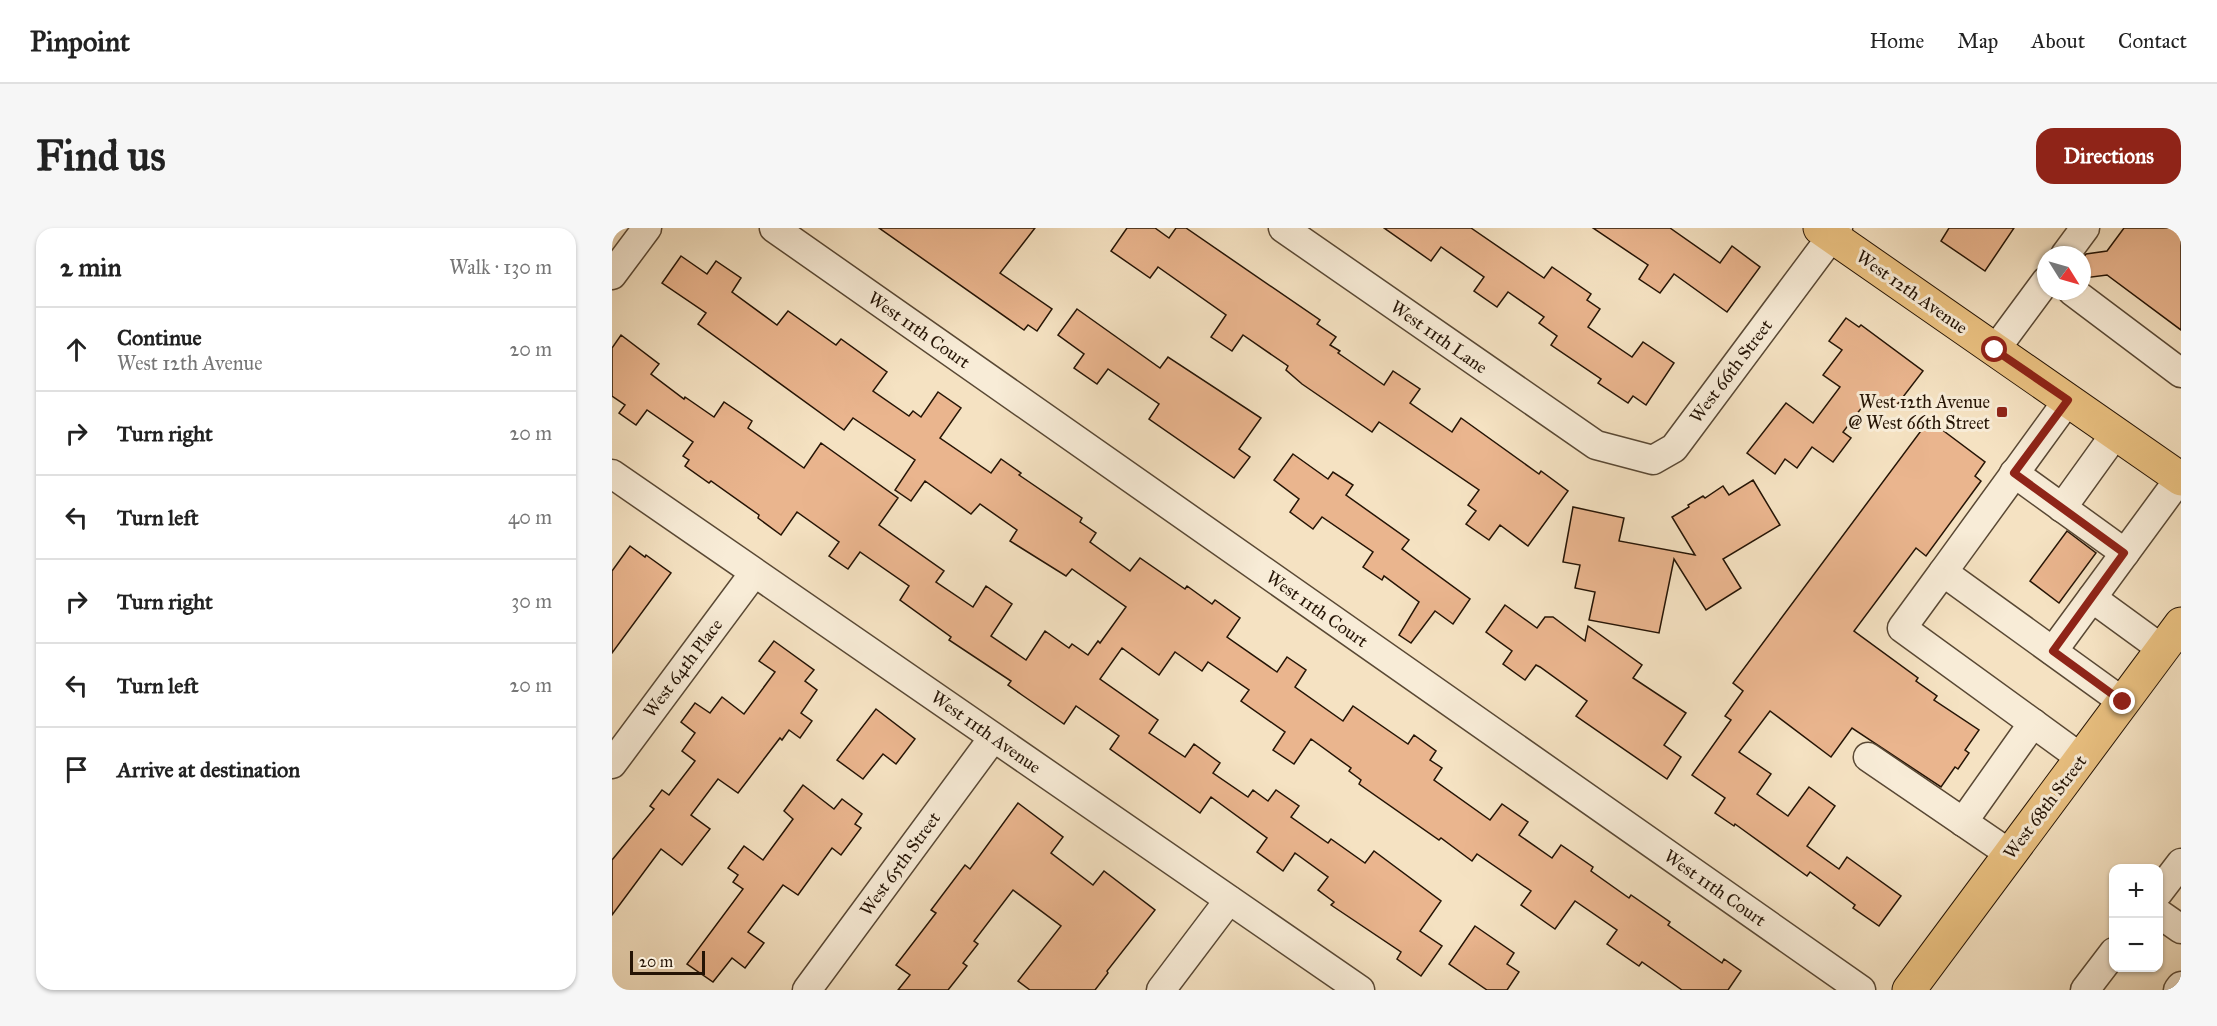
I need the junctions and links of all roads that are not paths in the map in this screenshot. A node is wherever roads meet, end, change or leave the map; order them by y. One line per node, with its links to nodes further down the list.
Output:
1 (647, 228): 7 (street)
2 (774, 228): 43 (street, West 11th Court)
3 (1283, 228): 14 (street, West 11th Lane)
4 (2085, 228): 6 (street)
5 (1830, 231): 10 (main road, West 12th Avenue); 14 (street, West 66th Street)
6 (2072, 246)
7 (612, 275)
8 (2037, 293): 10 (street)
9 (2084, 300): 11 (street)
10 (1995, 350): 12 (main road, West 12th Avenue)
11 (2181, 373)
12 (2068, 400): 13 (main road, West 12th Avenue); 15 (street)
13 (2116, 433): 17 (main road, West 12th Avenue); 18 (street)
14 (1596, 445)
15 (2014, 473): 18 (street); 20 (street)
16 (612, 474): 21 (street, West 11th Avenue)
17 (2180, 478): 19 (street)
18 (2062, 508): 19 (street)
19 (2124, 553): 22 (street)
20 (1943, 572): 24 (street); 26 (street)
21 (754, 573): 27 (street, West 11th Avenue); 30 (street, West 64th Place)
22 (2092, 598): 23 (street); 24 (street)
23 (2172, 637): 25 (main road, West 68th Street)
24 (2053, 651): 25 (street)
25 (2123, 702): 29 (main road, West 68th Street)
26 (2033, 723): 29 (street); 31 (street)
27 (993, 738): 35 (street, West 11th Avenue); 40 (street, West 65th Street)
28 (1868, 757): 31 (street)
29 (2081, 758): 32 (main road, West 68th Street)
30 (612, 764)
31 (1963, 822): 32 (street)
32 (2010, 854): 44 (main road, West 68th Street)
33 (2181, 863): 34 (street)
34 (2163, 886)
35 (1228, 900): 41 (street); 42 (street, West 11th Avenue)
36 (2163, 916): 37 (street)
37 (2181, 929)
38 (2109, 959): 45 (street)
39 (2181, 986): 46 (street)
40 (807, 990)
41 (1161, 990)
42 (1360, 990)
43 (1861, 990)
44 (1910, 990)
45 (2085, 990)
46 (2178, 990)

